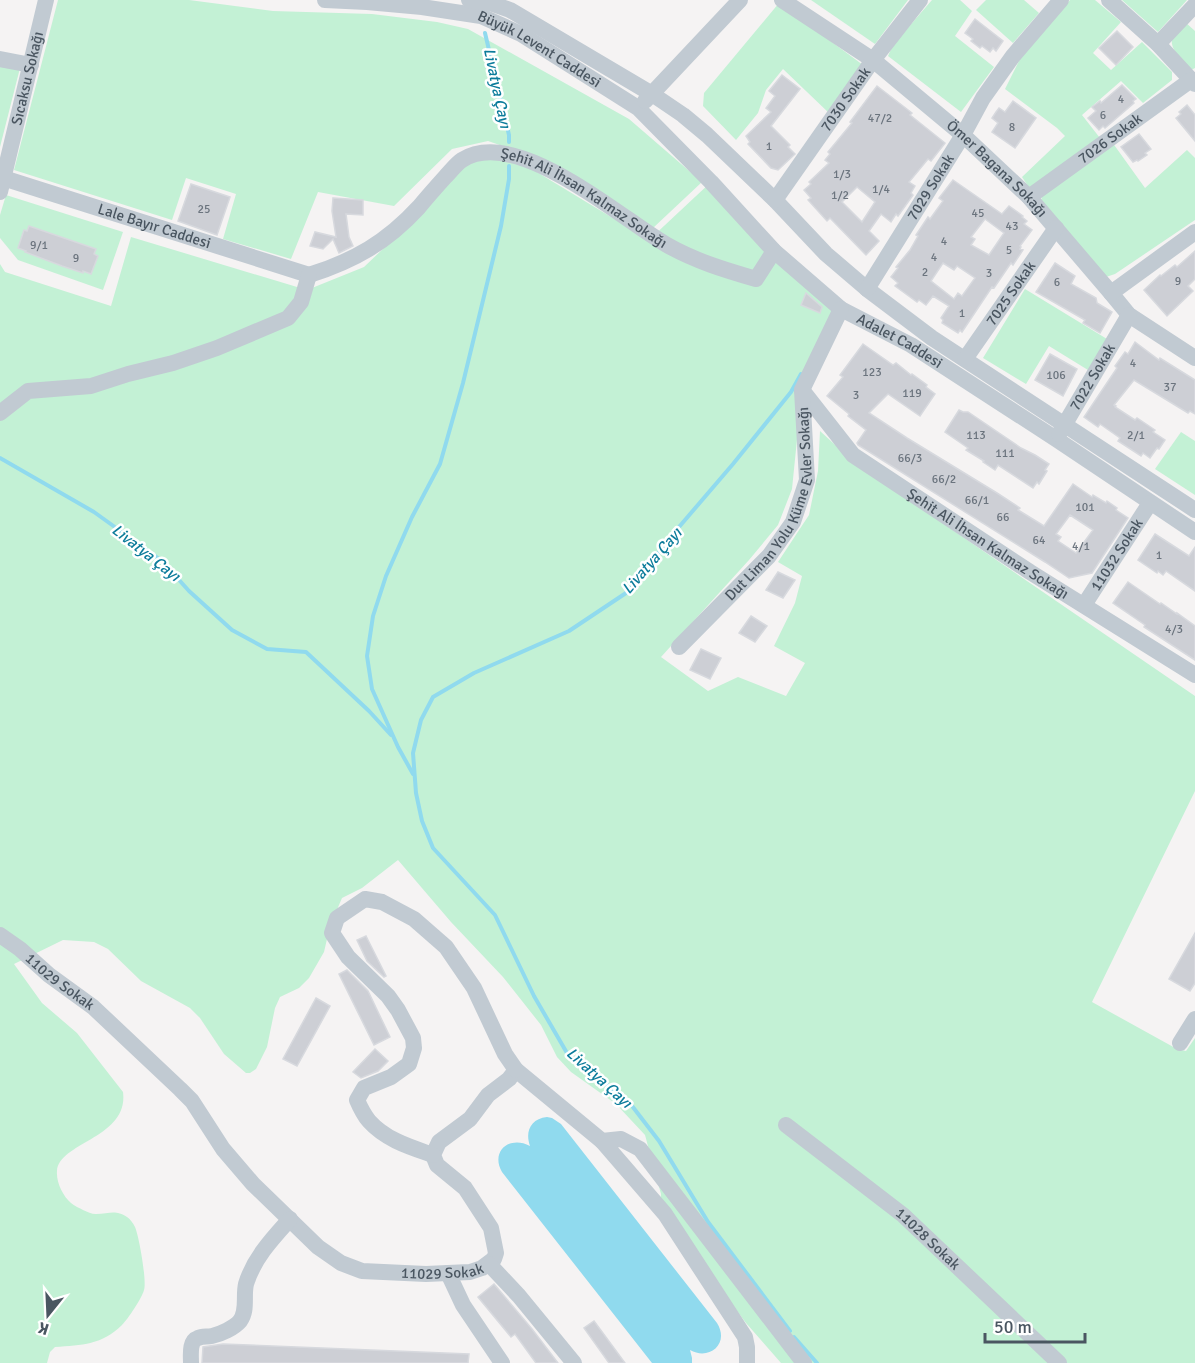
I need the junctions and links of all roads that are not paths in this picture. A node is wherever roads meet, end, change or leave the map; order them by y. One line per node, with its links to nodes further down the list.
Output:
1 (46, 0): 15 (street, Sıcaksu Sokağı)
2 (325, 0): 9 (street, Büyük Levent Caddesi)
3 (470, 0): 11 (street, Büyük Levent Caddesi)
4 (740, 0): 17 (street)
5 (782, 0): 14 (street, Ömer Bagana Sokağı)
6 (920, 0): 14 (street, 7030 Sokak)
7 (1061, 0): 19 (street, 7029 Sokak)
8 (1109, 0): 12 (street)
9 (385, 2): 11 (street, Büyük Levent Caddesi)
10 (1195, 5): 12 (street)
11 (487, 6): 17 (street, Büyük Levent Caddesi); 18 (street, Büyük Levent Caddesi)
12 (1158, 44): 16 (street)
13 (0, 59): 15 (street)
14 (873, 60): 19 (street, Ömer Bagana Sokağı); 22 (street, 7030 Sokak)
15 (31, 65): 20 (street, Sıcaksu Sokağı)
16 (1193, 82): 21 (street, 7026 Sokak)
17 (652, 94): 18 (street); 22 (street, Adalet Caddesi)
18 (638, 108): 25 (street, Adalet Caddesi)
19 (963, 135): 21 (street, Ömer Bagana Sokağı); 27 (street, 7029 Sokak)
20 (1, 182): 26 (street, Lale Bayır Caddesi)
21 (1029, 197): 23 (street, Ömer Bagana Sokağı)
22 (775, 200): 27 (street, Adalet Caddesi)
23 (1056, 228): 28 (street, Ömer Bagana Sokağı); 32 (street, 7025 Sokak)
24 (1195, 232): 28 (street)
25 (774, 251): 26 (street, Şehit Ali İhsan Kalmaz Sokağı); 29 (street, Adalet Caddesi)
26 (309, 275): 34 (street)
27 (867, 289): 32 (street, Adalet Caddesi)
28 (1111, 293): 30 (street, Ömer Bagana Sokağı)
29 (842, 309): 33 (street, Dut Liman Yolu Küme Evler Sokağı); 35 (street, Adalet Caddesi)
30 (1129, 315): 31 (street, Ömer Bagana Sokağı); 35 (street, 7022 Sokak)
31 (1195, 358)
32 (965, 359): 35 (street, Adalet Caddesi)
33 (802, 390): 39 (street, Şehit Ali İhsan Kalmaz Sokağı); 40 (street, Dut Liman Yolu Küme Evler Sokağı)
34 (0, 413)
35 (1060, 432): 36 (street, Adalet Caddesi); 37 (street, Adalet Caddesi)
36 (1150, 503): 38 (street, Adalet Caddesi); 39 (street, 11032 Sokak)
37 (1195, 510)
38 (1195, 532)
39 (1084, 605): 41 (street, Şehit Ali İhsan Kalmaz Sokağı)
40 (679, 646)
41 (1195, 675)
42 (0, 935): 49 (street, 11029 Sokak)
43 (1195, 1018): 44 (street)
44 (1180, 1044)
45 (516, 1070): 47 (street); 48 (street); 48 (street)
46 (786, 1125): 57 (street, 11028 Sokak)
47 (602, 1141): 55 (street); 56 (street)
48 (433, 1155): 50 (street, 11029 Sokak)
49 (290, 1219): 51 (street, 11029 Sokak); 52 (street)
50 (489, 1264): 51 (street, 11029 Sokak); 54 (street)
51 (448, 1273): 53 (street)
52 (191, 1363)
53 (502, 1363)
54 (574, 1363)
55 (747, 1363)
56 (804, 1363)
57 (1059, 1363)

